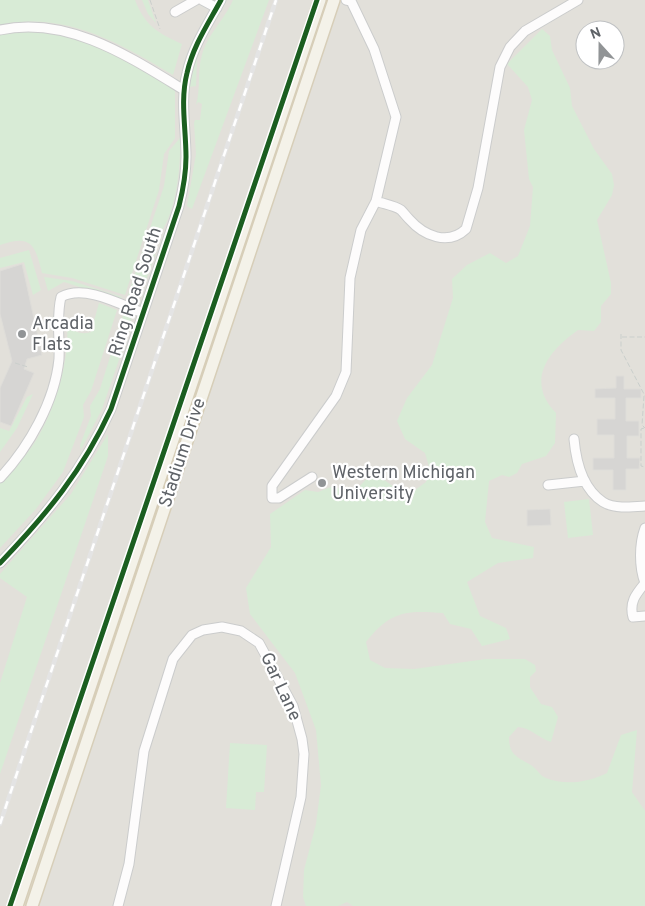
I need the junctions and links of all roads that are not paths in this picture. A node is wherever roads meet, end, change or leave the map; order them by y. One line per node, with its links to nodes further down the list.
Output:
1 (196, 0): 8 (street)
2 (202, 0): 7 (street)
3 (320, 0): 23 (main road, Stadium Drive)
4 (334, 0): 24 (main road, Stadium Drive)
5 (346, 0): 11 (street)
6 (578, 0): 11 (street)
7 (219, 4): 10 (street, Ring Road South)
8 (175, 12)
9 (0, 30): 10 (street)
10 (184, 90): 12 (street, Ring Road South)
11 (376, 201): 14 (street)
12 (143, 313): 15 (street); 20 (street, Ring Road South)
13 (574, 439): 16 (street)
14 (312, 477)
15 (0, 478)
16 (585, 481): 17 (street); 18 (street)
17 (548, 485)
18 (645, 506)
19 (645, 528): 21 (street)
20 (1, 560)
21 (645, 583): 22 (street)
22 (645, 616)
23 (17, 906)
24 (32, 906)
25 (118, 906): 26 (street, Gar Lane)
26 (276, 906)

